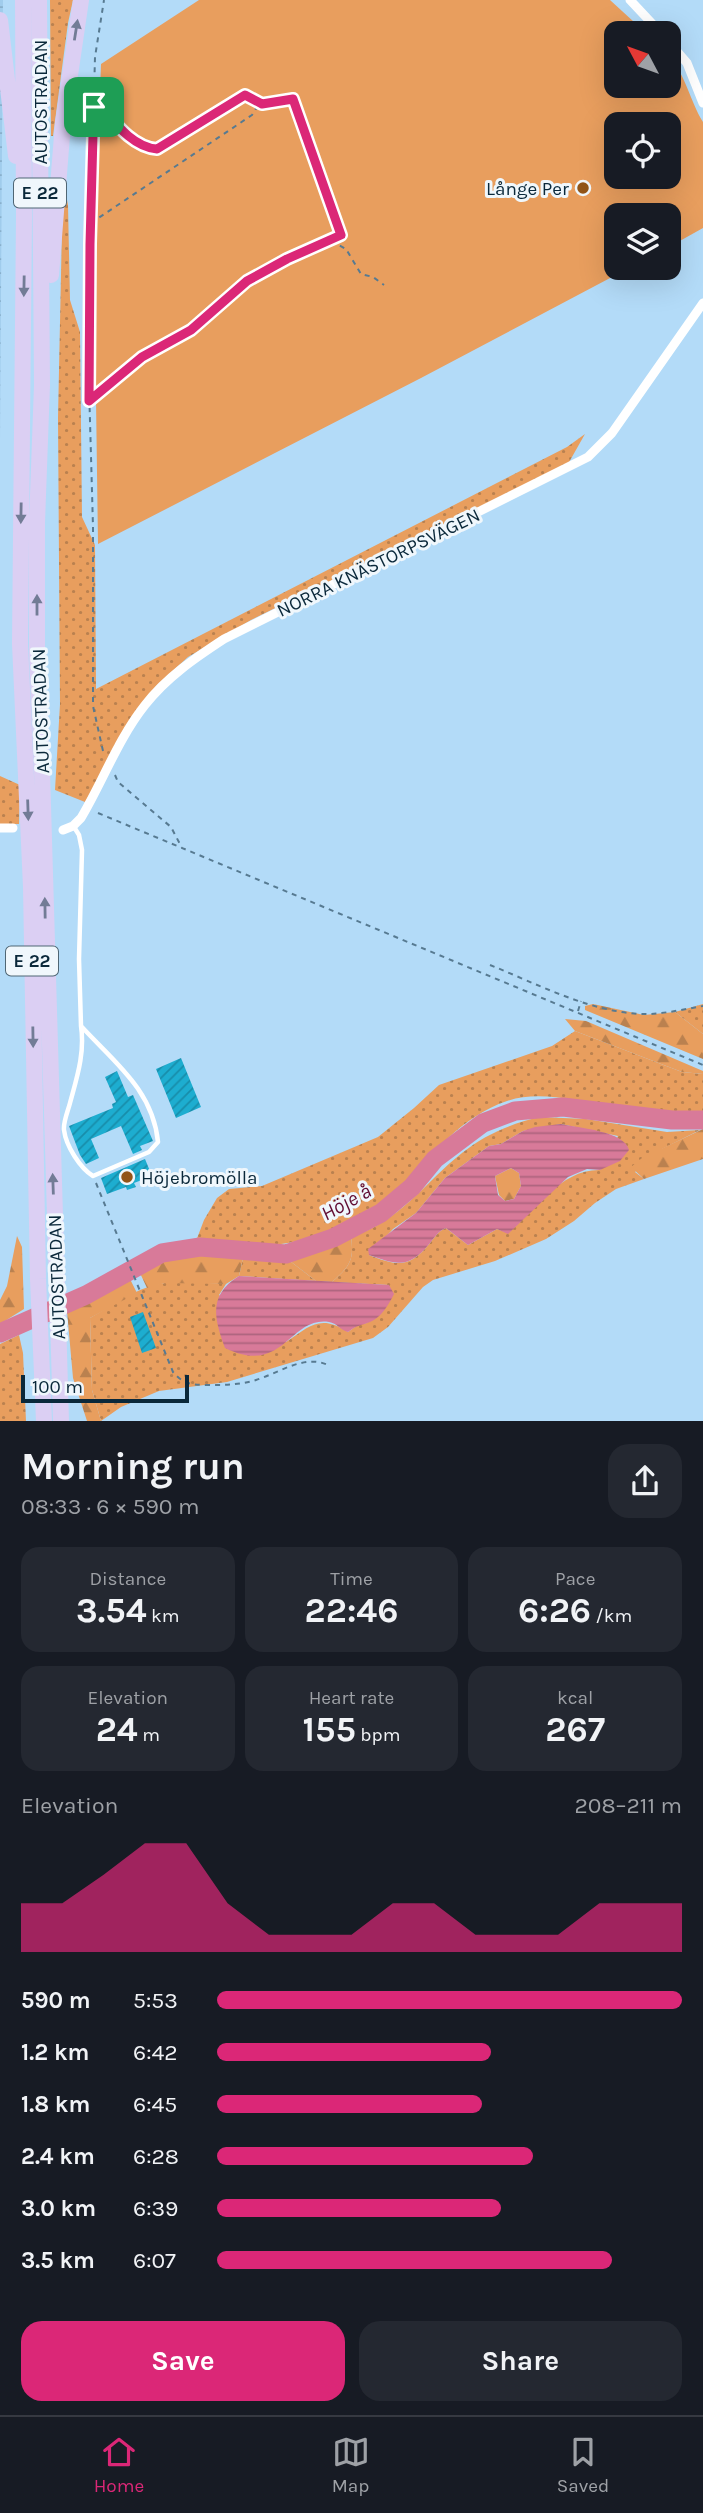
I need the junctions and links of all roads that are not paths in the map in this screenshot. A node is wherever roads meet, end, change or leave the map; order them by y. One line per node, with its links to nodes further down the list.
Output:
1 (23, 0): 9 (highway, AUTOSTRADAN / E 22)
2 (39, 0): 11 (highway, AUTOSTRADAN / E 22)
3 (81, 0): 11 (highway, one-way to 3)
4 (630, 0): 6 (street)
5 (0, 20): 9 (highway)
6 (650, 21)
7 (681, 56): 8 (street)
8 (703, 103)
9 (24, 217): 18 (highway, AUTOSTRADAN / E 22, one-way to 18)
10 (703, 303): 12 (street, NORRA KNÄSTORPSVÄGEN)
11 (42, 385): 17 (highway, AUTOSTRADAN / E 22, one-way to 11)
12 (73, 826): 15 (street, NORRA KNÄSTORPSVÄGEN); 16 (lane)
13 (0, 828): 14 (street)
14 (13, 828)
15 (64, 830)
16 (81, 1027): 16 (lane)
17 (62, 1417)
18 (44, 1421)

